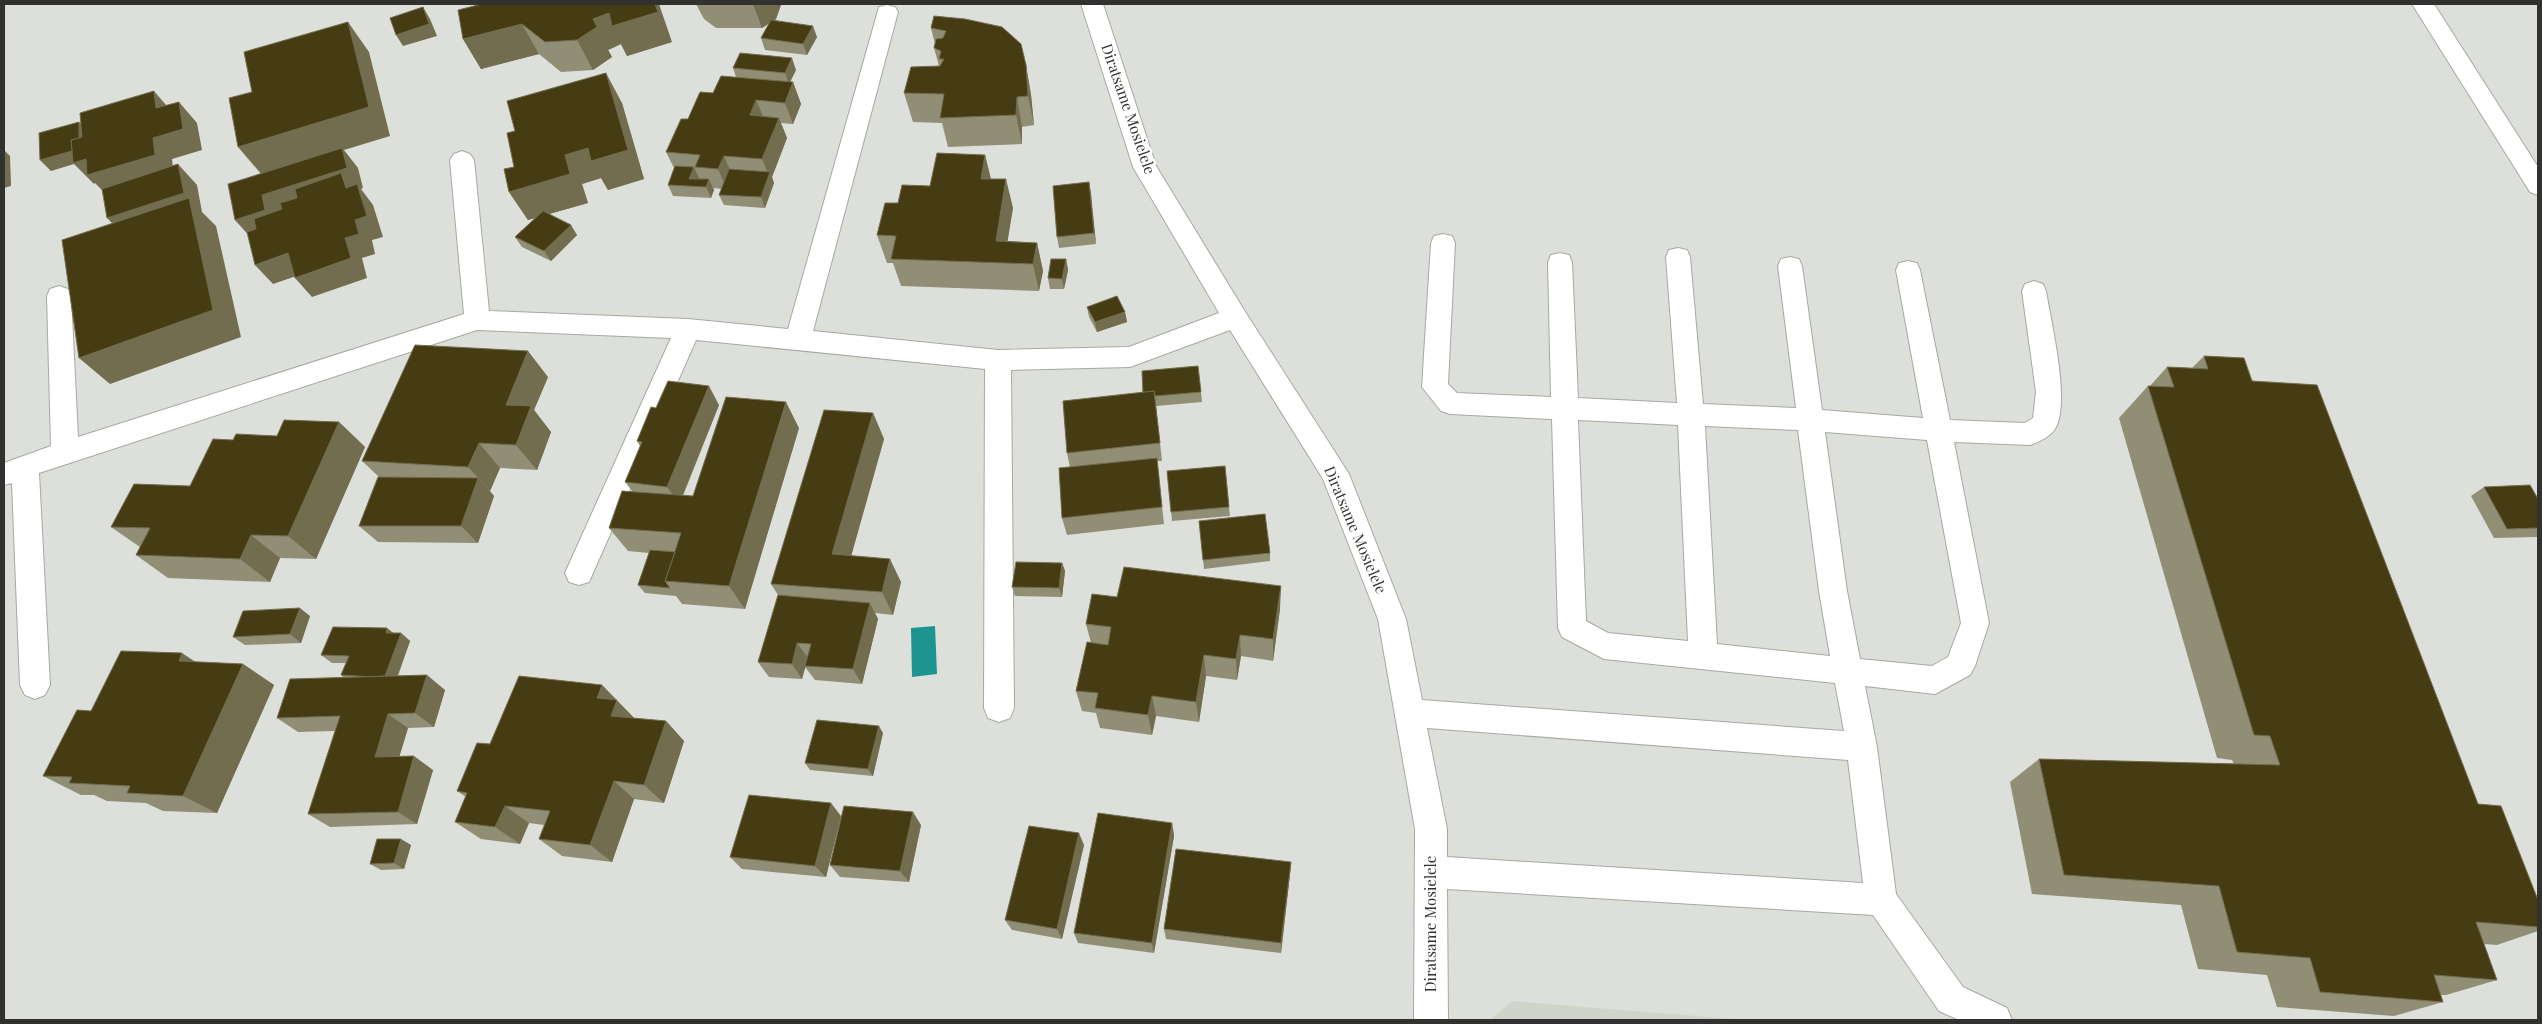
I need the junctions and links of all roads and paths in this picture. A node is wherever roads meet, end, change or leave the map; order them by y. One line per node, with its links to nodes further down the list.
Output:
1 (1092, 4): 13 (street, Diratsame Mosielele)
2 (2423, 4): 5 (street)
3 (887, 12): 16 (street)
4 (462, 160): 14 (street)
5 (2538, 186)
6 (1443, 243): 18 (street)
7 (1678, 257): 19 (street)
8 (1560, 262): 18 (street)
9 (1790, 266): 20 (street)
10 (1908, 270): 21 (street)
11 (2034, 291): 21 (street)
12 (59, 296): 22 (street)
13 (1234, 317): 17 (street); 29 (street, Diratsame Mosielele)
14 (477, 320): 15 (street); 22 (street)
15 (688, 330): 16 (street); 24 (street)
16 (798, 340): 17 (street)
17 (998, 360): 28 (street)
18 (1564, 408): 19 (street); 25 (street)
19 (1691, 414): 20 (street); 25 (street)
20 (1810, 420): 21 (street); 26 (street)
21 (1938, 430): 26 (street)
22 (65, 452): 23 (street)
23 (14, 470): 27 (street)
24 (579, 573)
25 (1703, 657): 26 (street)
26 (1848, 671): 30 (street)
27 (35, 685)
28 (999, 708)
29 (1409, 714): 30 (street); 31 (street, Diratsame Mosielele)
30 (1862, 747): 32 (street)
31 (1430, 872): 32 (street); 33 (street, Diratsame Mosielele)
32 (1881, 900): 34 (street)
33 (1431, 1020)
34 (1995, 1020)

